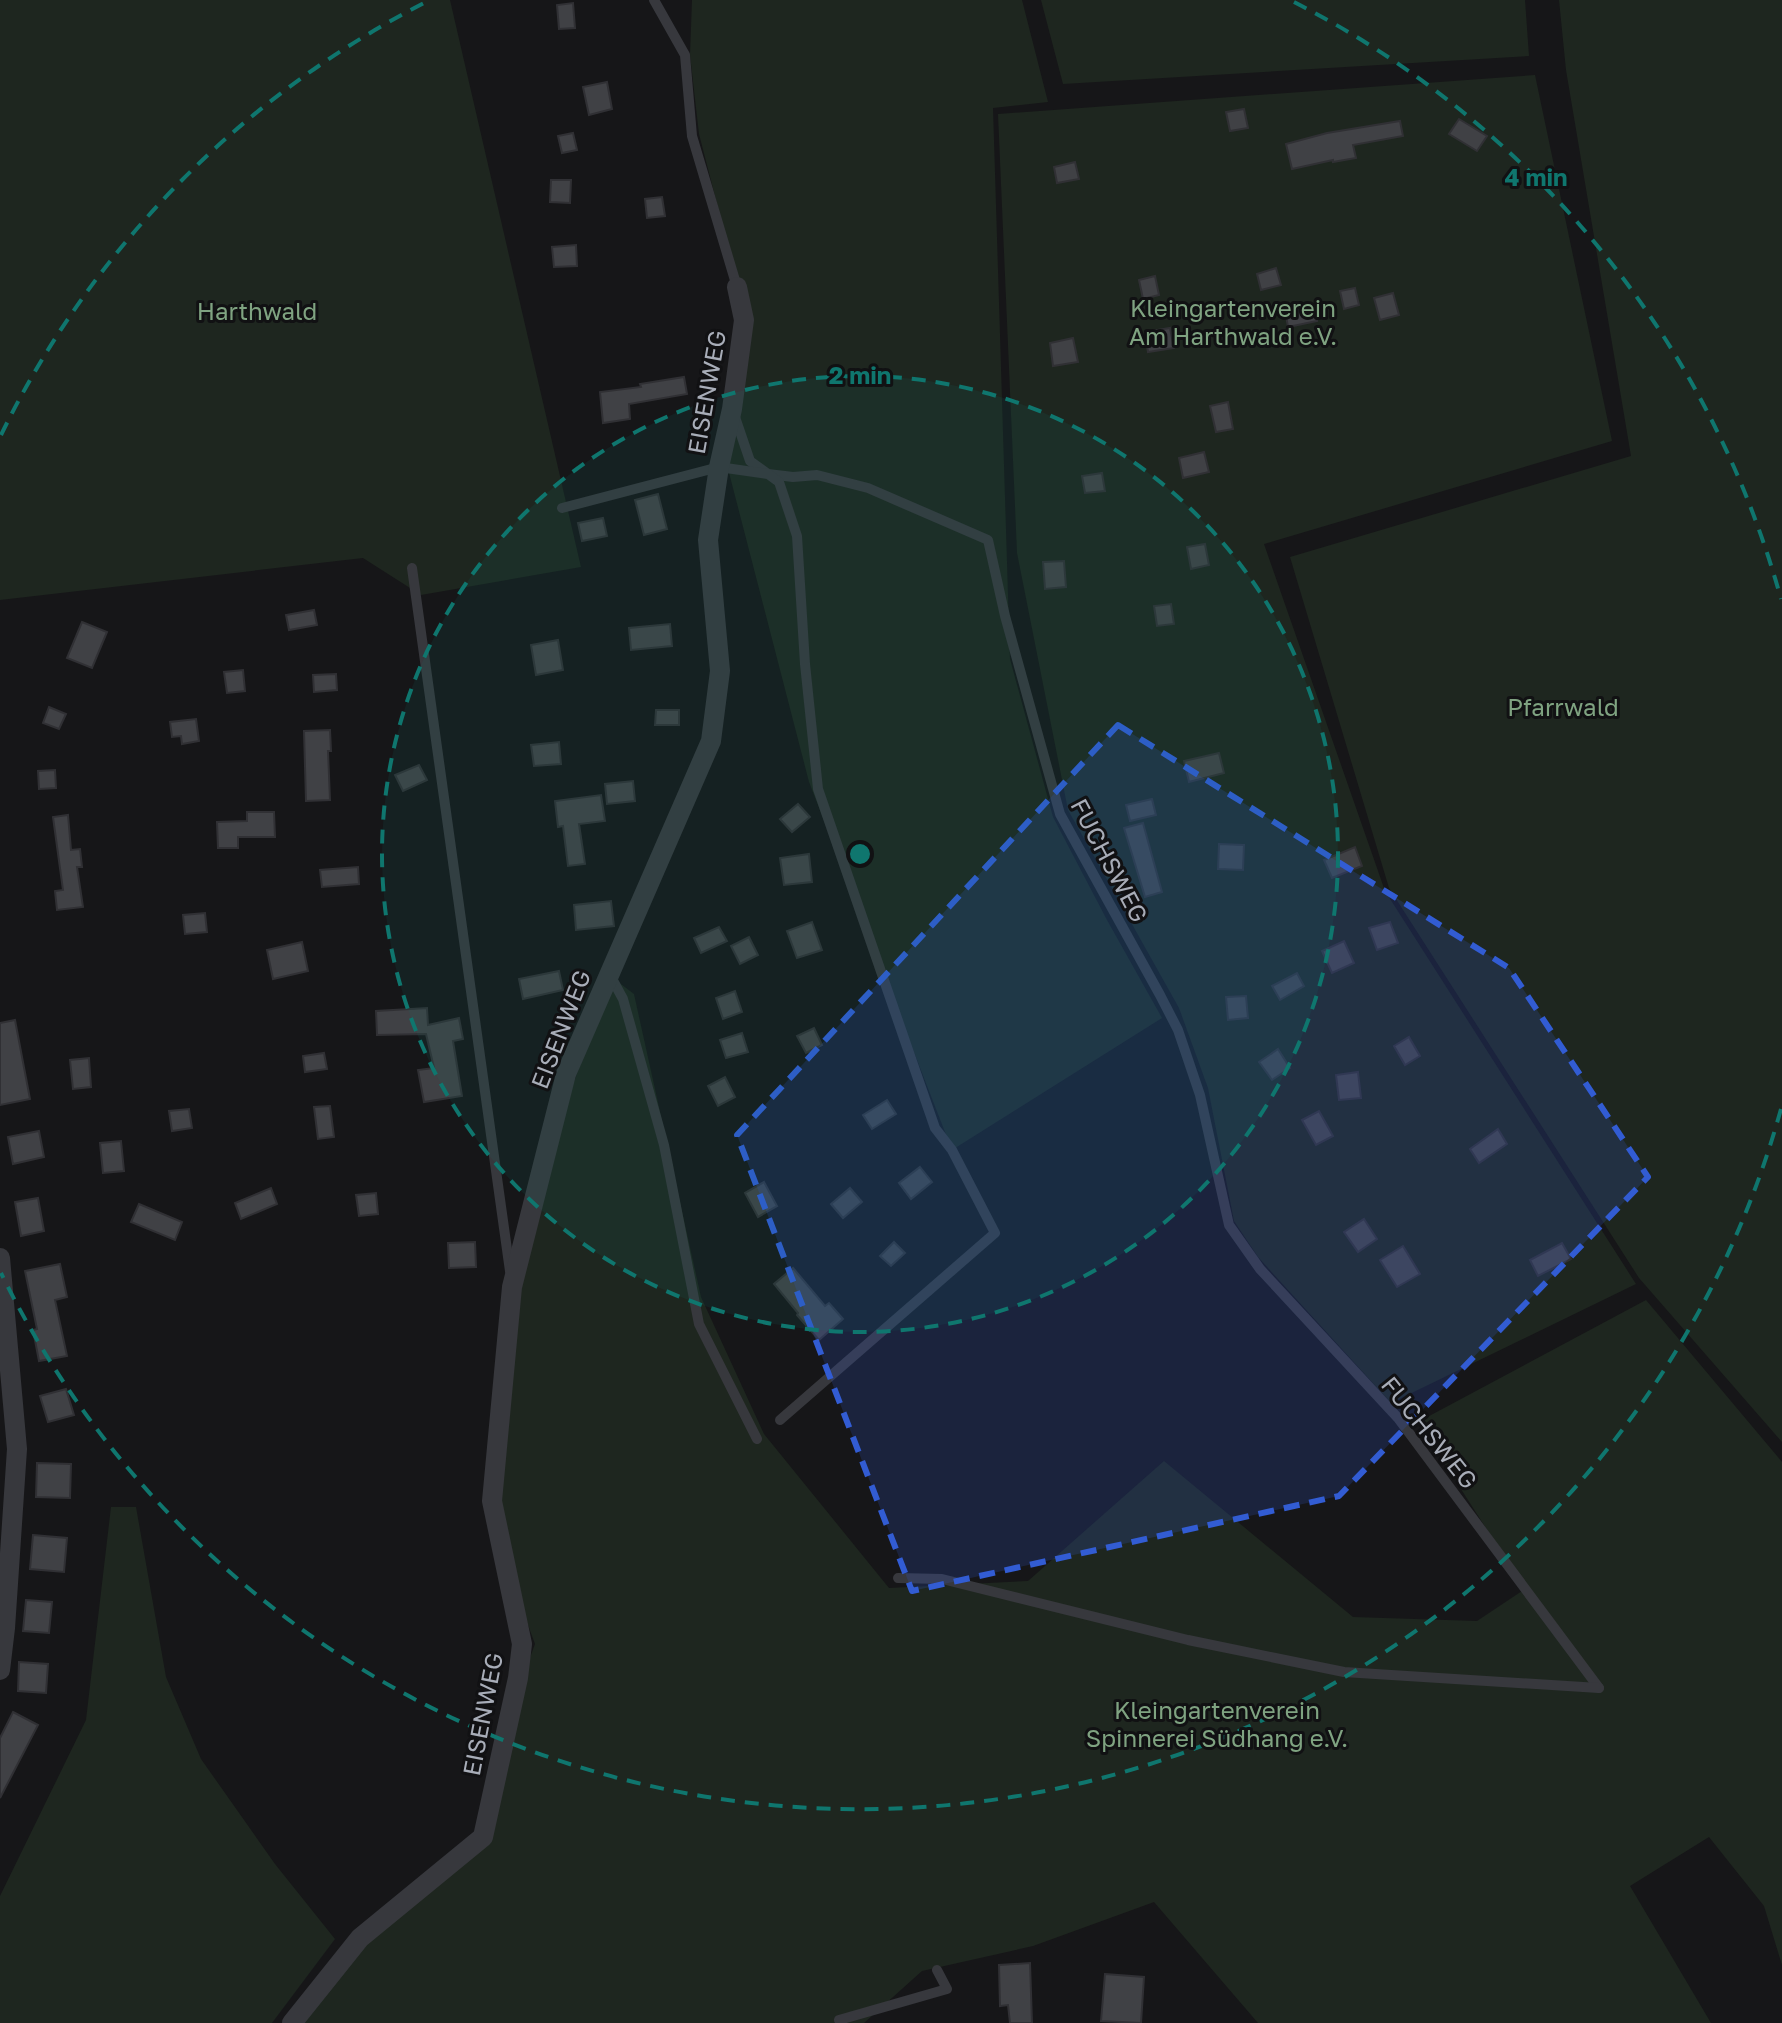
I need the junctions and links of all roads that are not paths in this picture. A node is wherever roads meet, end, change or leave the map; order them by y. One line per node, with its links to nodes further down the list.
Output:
1 (654, 0): 2 (lane, EISENWEG)
2 (737, 287): 3 (street, EISENWEG)
3 (732, 409): 4 (street, EISENWEG); 5 (lane)
4 (719, 467): 5 (lane); 6 (lane); 8 (street, EISENWEG)
5 (768, 474): 11 (lane); 13 (lane, FUCHSWEG)
6 (562, 508)
7 (412, 568): 10 (lane)
8 (609, 974): 10 (street, EISENWEG); 12 (lane)
9 (0, 1258): 14 (street)
10 (512, 1287): 16 (street, EISENWEG)
11 (780, 1420)
12 (757, 1439)
13 (898, 1578)
14 (0, 1670)
15 (937, 1970): 17 (lane)
16 (292, 2023)
17 (841, 2023)

